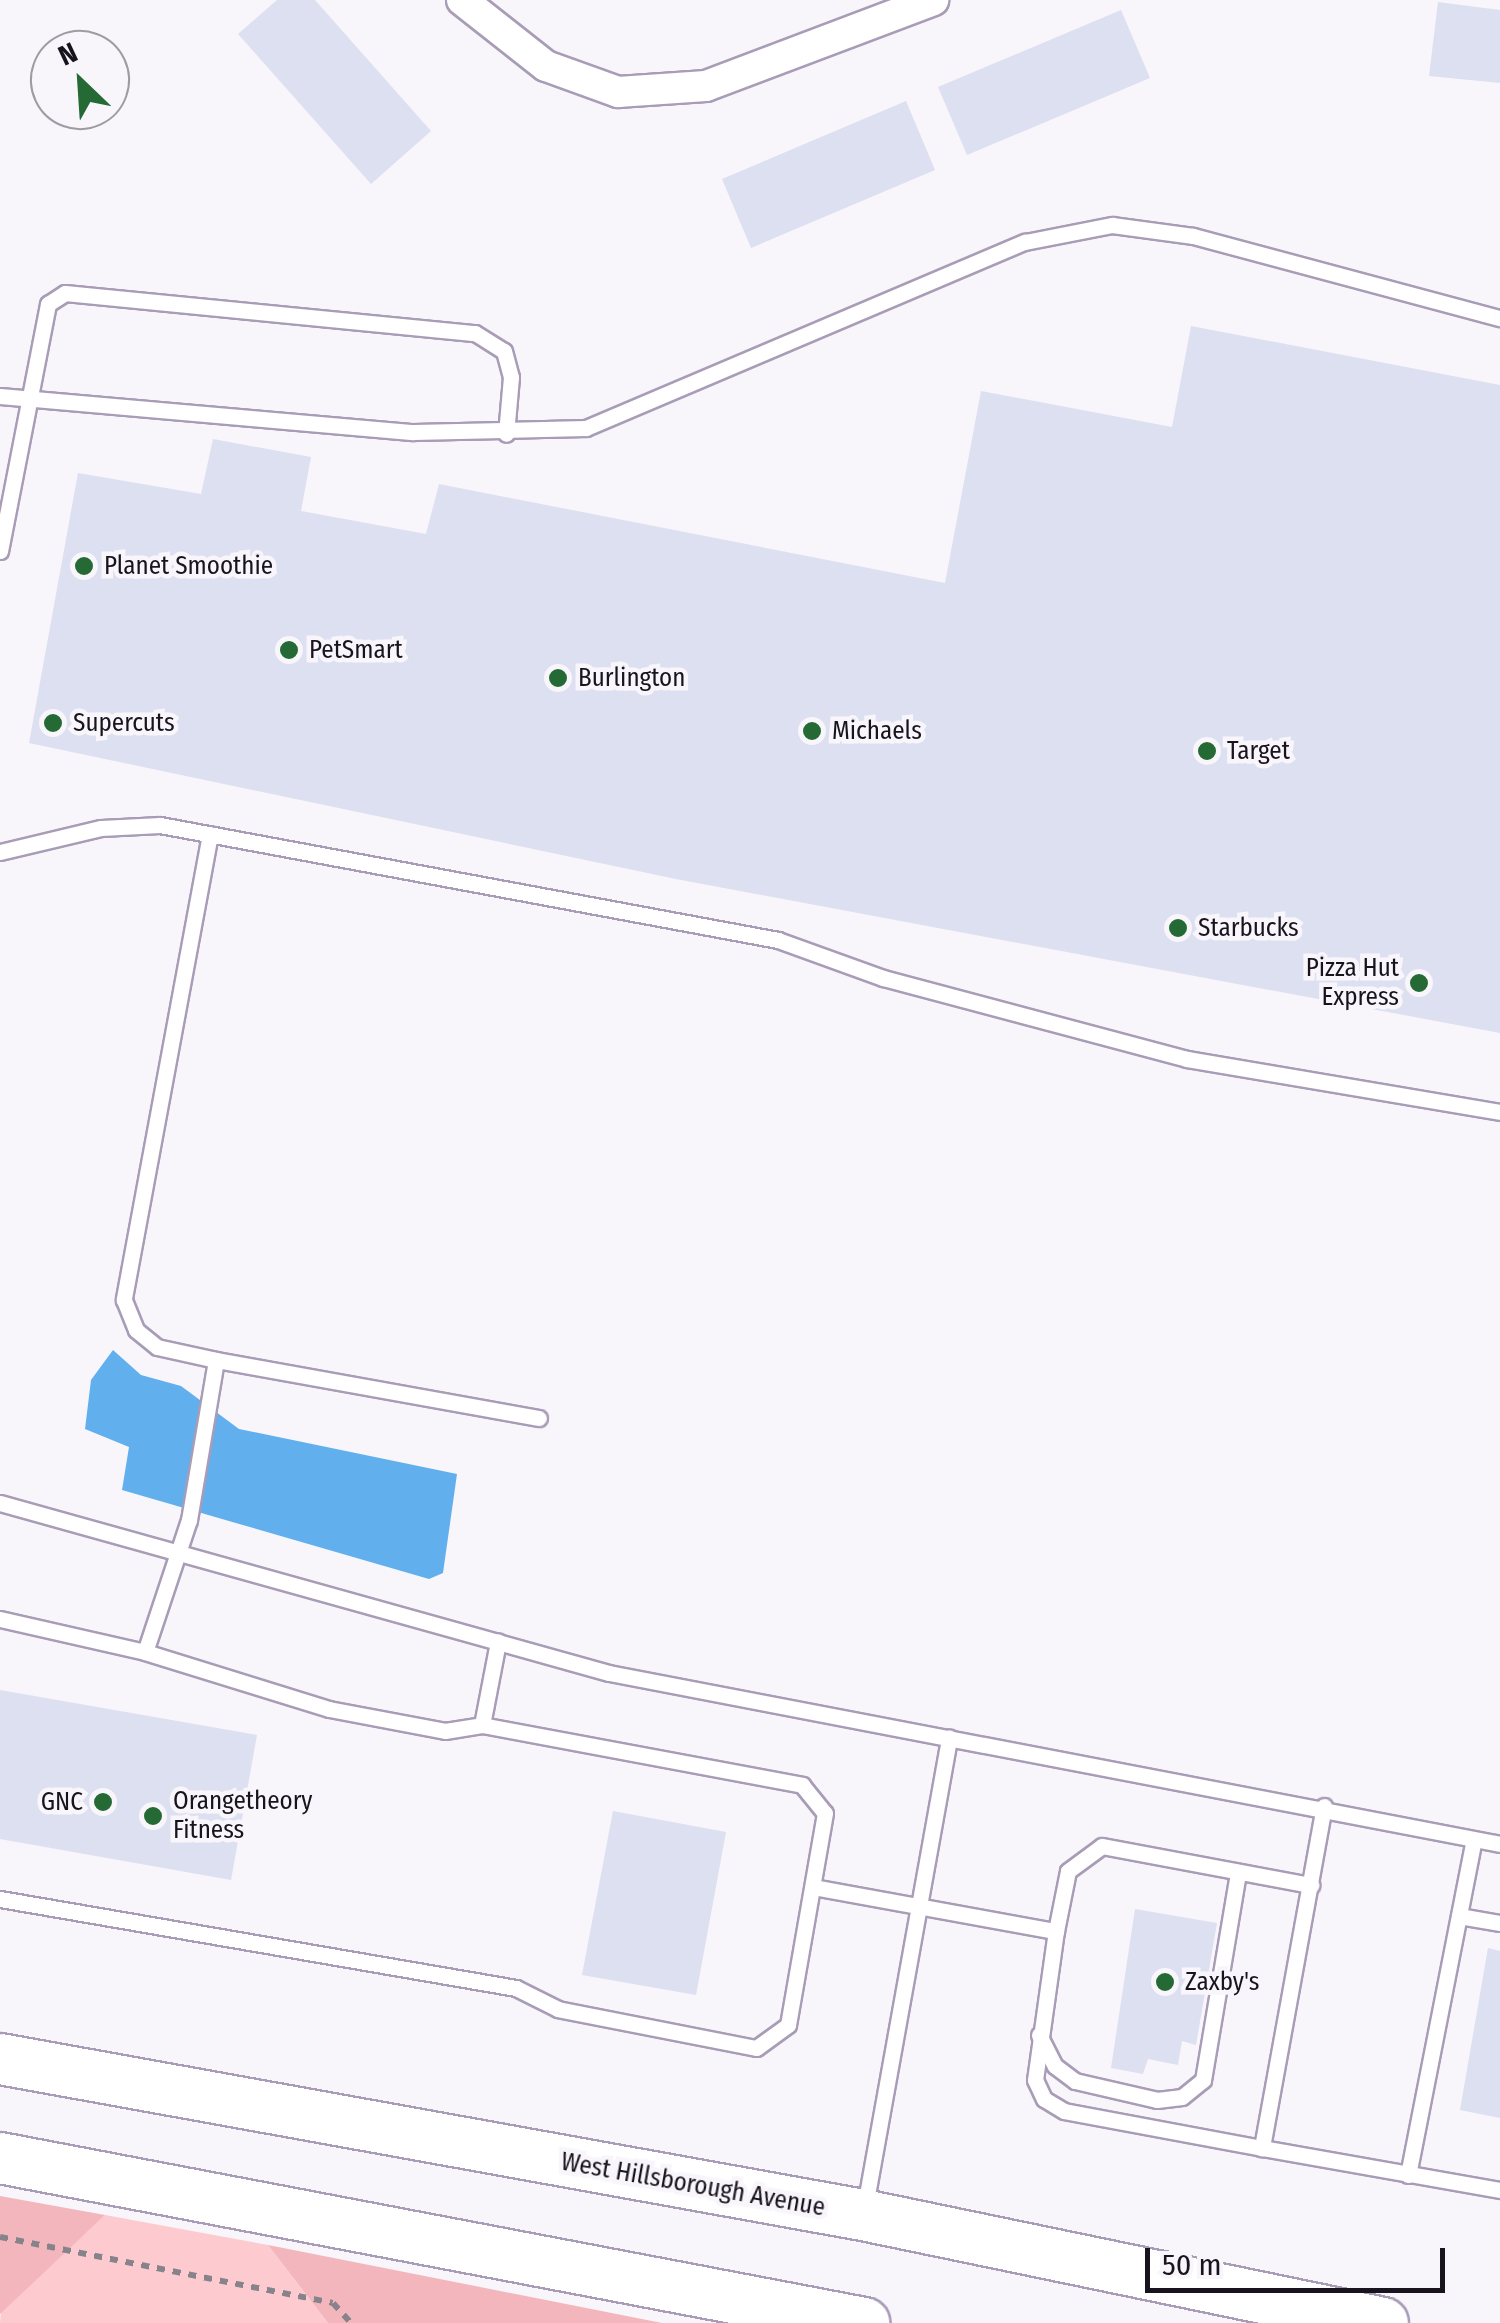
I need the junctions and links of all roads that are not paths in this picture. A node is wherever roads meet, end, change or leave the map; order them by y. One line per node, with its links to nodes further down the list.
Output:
1 (462, 0): 2 (street)
2 (933, 0)
3 (1500, 318): 6 (lane)
4 (0, 396): 5 (lane)
5 (26, 398): 6 (lane); 6 (lane); 7 (lane)
6 (506, 434)
7 (0, 551)
8 (210, 834): 9 (lane); 10 (lane); 11 (lane)
9 (0, 852)
10 (1500, 1112)
11 (216, 1360): 12 (lane); 14 (lane)
12 (540, 1418)
13 (0, 1504): 14 (lane)
14 (174, 1550): 16 (lane); 17 (lane)
15 (0, 1620): 17 (lane)
16 (498, 1642): 18 (lane); 19 (lane)
17 (145, 1652): 18 (lane)
18 (482, 1725): 25 (lane)
19 (950, 1737): 20 (lane); 27 (lane)
20 (1324, 1806): 21 (lane); 24 (lane)
21 (1474, 1839): 22 (lane); 28 (lane)
22 (1500, 1844)
23 (1238, 1872): 24 (lane); 30 (lane); 31 (lane)
24 (1311, 1884): 33 (lane)
25 (813, 1887): 26 (lane); 27 (lane)
26 (0, 1900)
27 (919, 1906): 30 (lane); 37 (lane)
28 (1459, 1916): 29 (lane); 35 (lane)
29 (1500, 1923)
30 (1056, 1931): 31 (lane)
31 (1039, 2035): 33 (lane)
32 (0, 2059): 37 (main road, West Hillsborough Avenue)
33 (1262, 2148): 35 (lane)
34 (0, 2158): 38 (main road)
35 (1408, 2175): 36 (lane)
36 (1500, 2190)
37 (864, 2215): 39 (main road, West Hillsborough Avenue)
38 (864, 2323)
39 (1383, 2323)

